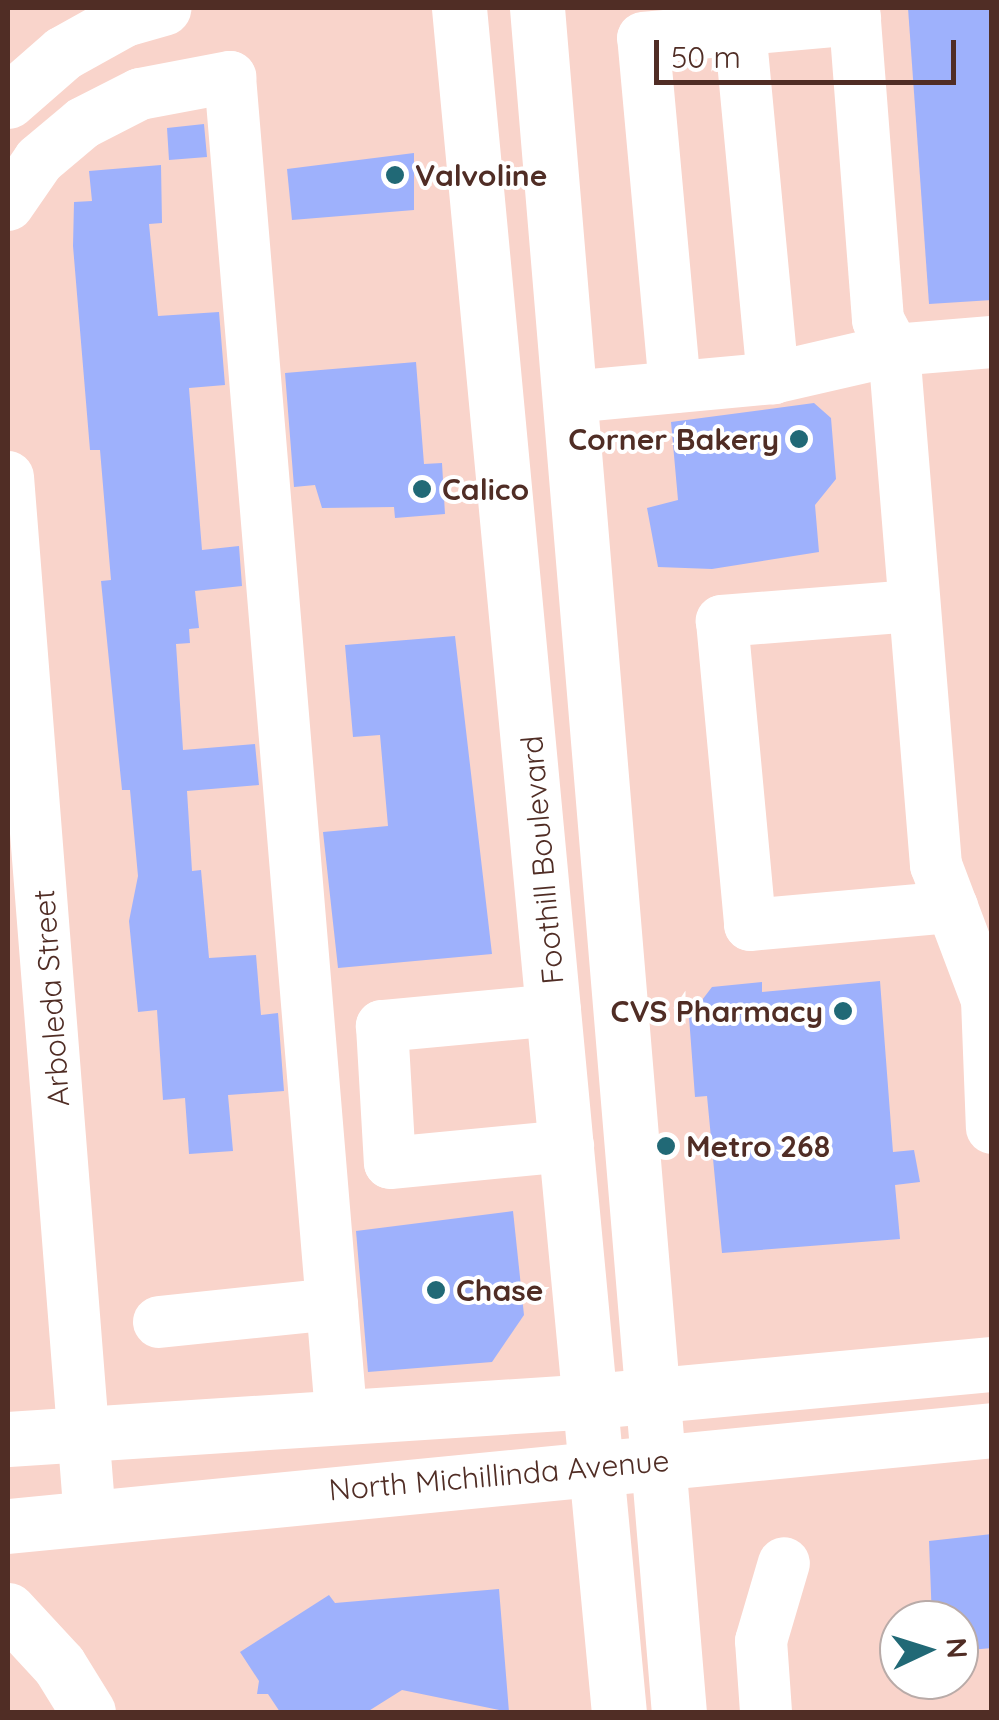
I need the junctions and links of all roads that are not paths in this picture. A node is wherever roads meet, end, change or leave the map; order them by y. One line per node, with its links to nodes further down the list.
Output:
1 (163, 8): 6 (main road)
2 (459, 8): 17 (main road, Foothill Boulevard)
3 (537, 8): 12 (main road)
4 (855, 13): 5 (street); 9 (street)
5 (740, 30): 10 (street); 11 (street)
6 (8, 100)
7 (8, 205): 21 (street)
8 (992, 342): 9 (street)
9 (894, 350): 10 (street); 14 (street)
10 (773, 378): 11 (street)
11 (675, 387): 12 (street)
12 (570, 398): 25 (main road)
13 (8, 477): 29 (street, Arboleda Street)
14 (912, 606): 15 (street); 15 (street)
15 (952, 907): 16 (street)
16 (989, 999): 18 (street)
17 (555, 1010): 19 (main road, Foothill Boulevard); 20 (street)
18 (992, 1128)
19 (568, 1146): 20 (street); 26 (main road, Foothill Boulevard)
20 (390, 1163): 21 (street)
21 (320, 1170): 22 (street)
22 (332, 1304): 23 (street); 27 (street)
23 (159, 1322)
24 (992, 1364): 25 (main road)
25 (654, 1394): 26 (main road); 31 (main road)
26 (593, 1401): 27 (main road); 32 (main road, Foothill Boulevard)
27 (341, 1414): 29 (main road)
28 (992, 1430): 31 (main road, North Michillinda Avenue)
29 (84, 1432): 30 (main road); 33 (street, Arboleda Street)
30 (8, 1439)
31 (658, 1460): 32 (main road, North Michillinda Avenue); 39 (main road)
32 (599, 1464): 33 (main road, North Michillinda Avenue); 38 (main road, Foothill Boulevard)
33 (90, 1519): 34 (main road, North Michillinda Avenue)
34 (8, 1526)
35 (784, 1562): 40 (street)
36 (8, 1610): 37 (main road)
37 (88, 1712)
38 (619, 1712)
39 (679, 1712)
40 (766, 1712)

